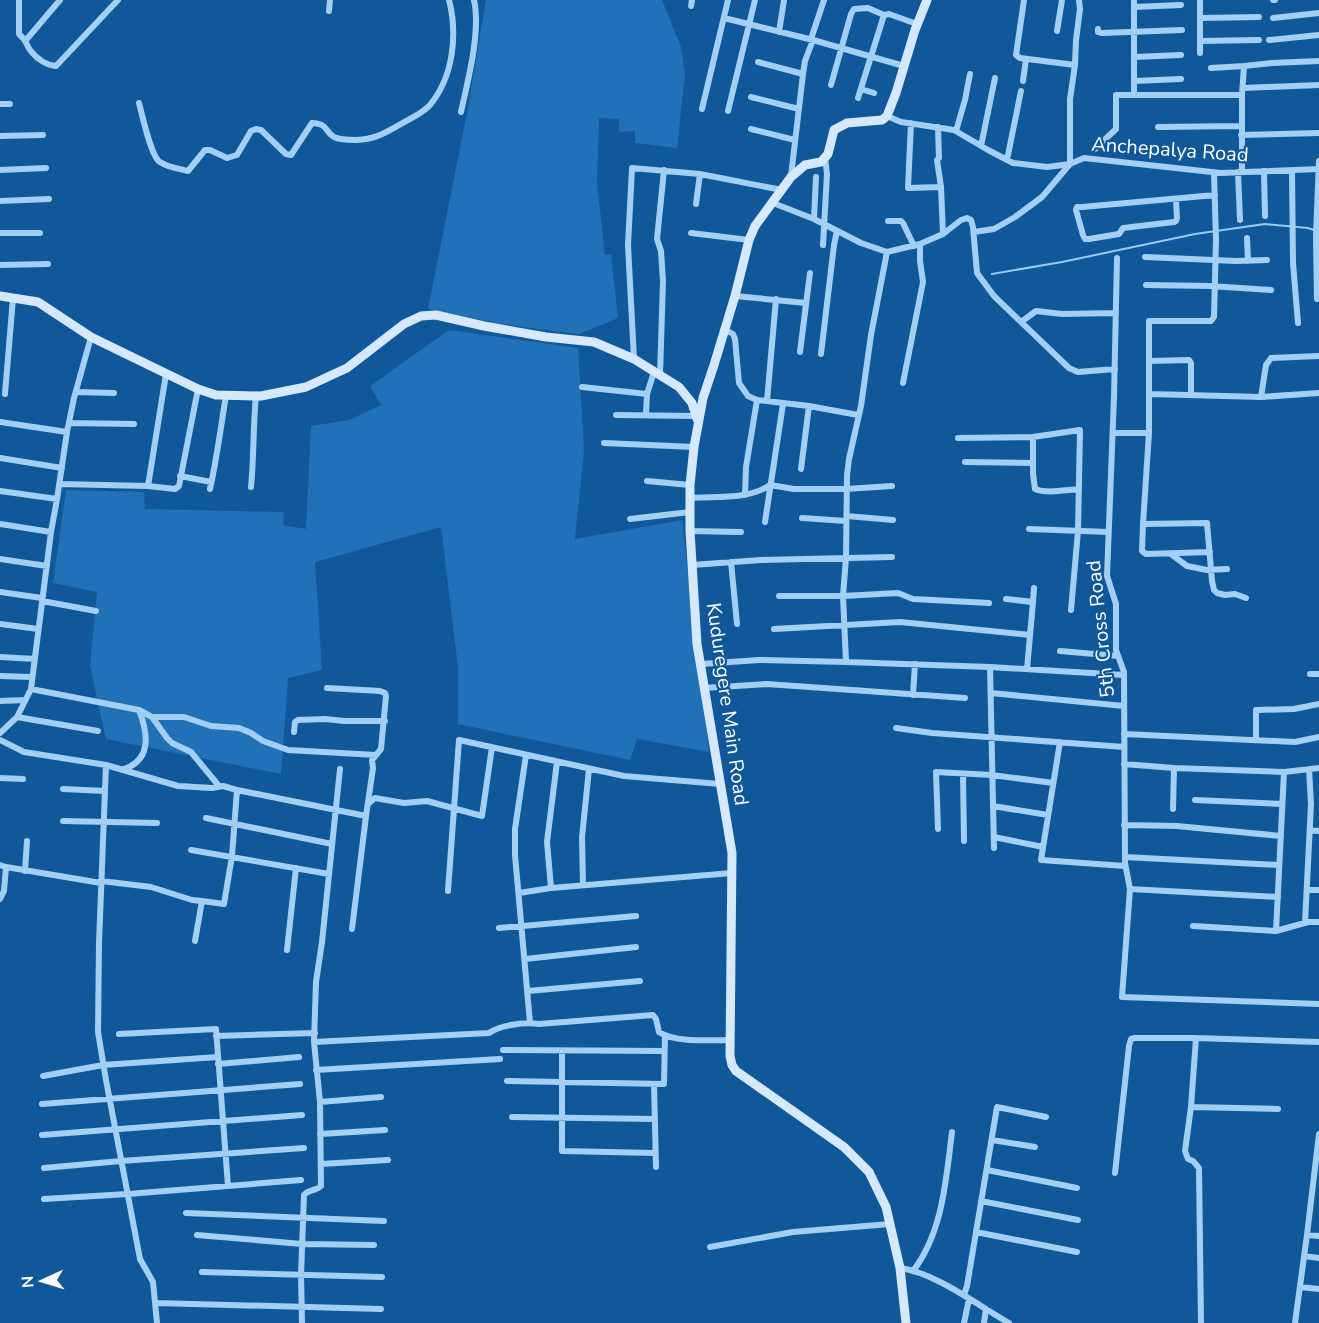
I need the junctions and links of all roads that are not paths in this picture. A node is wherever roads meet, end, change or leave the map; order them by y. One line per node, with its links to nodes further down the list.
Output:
1 (19, 0): 34 (street)
2 (60, 0): 34 (street)
3 (118, 0): 34 (street)
4 (330, 0): 18 (street)
5 (449, 0): 65 (street)
6 (474, 0): 71 (street)
7 (728, 0): 22 (street)
8 (755, 0): 25 (street)
9 (784, 0): 30 (street)
10 (824, 0): 33 (street)
11 (927, 0): 26 (street)
12 (1024, 0): 43 (street)
13 (1062, 0): 29 (street)
14 (1078, 0): 46 (street)
15 (1200, 0): 23 (street)
16 (1134, 3): 17 (street); 31 (street)
17 (1181, 5)
18 (329, 11)
19 (1319, 13): 24 (street)
20 (884, 15): 26 (street); 38 (street); 41 (street)
21 (1259, 17): 23 (street)
22 (724, 18): 25 (street); 68 (street)
23 (1200, 18): 37 (street)
24 (1274, 18)
25 (749, 24): 30 (street); 70 (street)
26 (917, 24): 47 (street)
27 (1098, 29): 31 (street)
28 (1182, 30): 31 (street)
29 (1057, 31)
30 (779, 32): 33 (street)
31 (1134, 32): 42 (street)
32 (1319, 35): 36 (street)
33 (812, 39): 38 (street); 50 (street)
34 (26, 40)
35 (1259, 40): 37 (street)
36 (1269, 40)
37 (1200, 41): 39 (street)
38 (841, 48): 41 (street); 56 (street)
39 (1200, 53)
40 (1181, 55): 42 (street)
41 (870, 56): 47 (street); 58 (street)
42 (1134, 57): 55 (street)
43 (1026, 59): 46 (street); 54 (street)
44 (758, 62): 50 (street)
45 (1319, 62): 48 (street)
46 (1075, 65): 89 (street)
47 (904, 66): 72 (street)
48 (1244, 66): 49 (street); 60 (street)
49 (1210, 68)
50 (803, 74): 69 (street)
51 (970, 74): 78 (street)
52 (995, 78): 84 (street)
53 (1181, 79): 55 (street)
54 (1023, 81)
55 (1134, 81): 62 (street)
56 (831, 85)
57 (1319, 85): 60 (street)
58 (861, 89): 61 (street); 64 (street)
59 (1021, 91): 87 (street)
60 (1243, 92): 62 (street); 74 (street)
61 (874, 93)
62 (1134, 95): 85 (street)
63 (751, 97): 69 (street)
64 (858, 98)
65 (139, 103)
66 (0, 104): 67 (street)
67 (10, 104)
68 (702, 109)
69 (799, 109): 83 (street)
70 (728, 111)
71 (461, 112)
72 (887, 116): 73 (street, Anchepalya Road); 86 (street)
73 (911, 123): 75 (street, Anchepalya Road); 101 (street)
74 (1242, 126): 76 (street); 81 (street)
75 (938, 127): 78 (street, Anchepalya Road); 101 (street)
76 (1158, 127)
77 (751, 129): 83 (street)
78 (956, 131): 84 (street, Anchepalya Road)
79 (1319, 133): 81 (street)
80 (43, 135): 82 (street)
81 (1241, 135): 96 (street)
82 (0, 136)
83 (795, 140): 99 (street)
84 (981, 146): 87 (street, Anchepalya Road)
85 (1095, 149)
86 (825, 157): 99 (street, Kuduregere Main Road); 113 (street)
87 (1007, 160): 89 (street, Anchepalya Road)
88 (1319, 161): 91 (street)
89 (1070, 164): 97 (street, Anchepalya Road); 115 (street)
90 (46, 168): 92 (street)
91 (1319, 169): 94 (street, Anchepalya Road); 140 (street)
92 (0, 170)
93 (664, 170): 98 (street); 150 (street); 154 (street)
94 (1292, 170): 95 (street, Anchepalya Road); 144 (street)
95 (1263, 171): 96 (street, Anchepalya Road); 109 (street)
96 (1240, 172): 97 (street, Anchepalya Road); 111 (street)
97 (1214, 173): 103 (street)
98 (700, 174): 102 (street); 108 (street)
99 (791, 177): 102 (street, Kuduregere Main Road)
100 (816, 177): 110 (street)
101 (941, 187): 119 (street)
102 (782, 190): 107 (street, Kuduregere Main Road)
103 (1215, 195): 105 (street); 127 (street)
104 (49, 199): 106 (street)
105 (1176, 199): 105 (street)
106 (0, 201)
107 (773, 203): 110 (street); 121 (street, Kuduregere Main Road)
108 (696, 204)
109 (1265, 216)
110 (814, 219): 113 (street)
111 (1240, 219)
112 (888, 221): 123 (street)
113 (825, 225): 114 (street); 122 (street)
114 (837, 231): 124 (street); 148 (street)
115 (974, 232): 119 (street); 143 (street)
116 (0, 233): 117 (street)
117 (40, 233)
118 (691, 234): 121 (street)
119 (943, 234): 123 (street)
120 (1248, 238): 129 (street)
121 (748, 240): 137 (street, Kuduregere Main Road)
122 (823, 245)
123 (917, 245): 124 (street); 155 (street)
124 (887, 252): 174 (street)
125 (1145, 257): 127 (street)
126 (1117, 258): 142 (street, 5th Cross Road)
127 (1216, 260): 129 (street); 134 (street)
128 (1267, 260): 129 (street)
129 (1248, 261)
130 (48, 264): 131 (street)
131 (0, 265)
132 (810, 273): 141 (street)
133 (1146, 285): 134 (street)
134 (1215, 287): 135 (street); 151 (street)
135 (1271, 290)
136 (0, 296): 138 (street)
137 (735, 296): 139 (street); 145 (street, Kuduregere Main Road)
138 (13, 298): 146 (street); 161 (street)
139 (776, 299): 141 (street); 169 (street)
140 (1317, 299)
141 (806, 303): 147 (street)
142 (1116, 313): 143 (street); 152 (street, 5th Cross Road)
143 (1020, 322): 152 (street)
144 (1298, 323)
145 (724, 329): 168 (street); 175 (street, Kuduregere Main Road)
146 (91, 337): 153 (street); 158 (street)
147 (800, 352)
148 (821, 354)
149 (1319, 356): 167 (street)
150 (634, 359): 154 (street); 166 (street)
151 (1149, 361): 163 (street); 165 (street)
152 (1115, 369): 180 (street, 5th Cross Road)
153 (165, 374): 157 (street); 196 (street)
154 (657, 374): 162 (street); 175 (street)
155 (903, 383)
156 (582, 387): 162 (street)
157 (198, 389): 164 (street); 191 (street)
158 (76, 392): 159 (street); 177 (street)
159 (114, 393)
160 (1319, 393): 167 (street)
161 (5, 394)
162 (647, 394): 172 (street)
163 (1150, 394): 165 (street); 181 (street)
164 (226, 395): 166 (street); 191 (street)
165 (1191, 395): 167 (street)
166 (256, 396): 198 (street)
167 (1261, 397)
168 (757, 400): 169 (street); 202 (street)
169 (767, 401): 170 (street)
170 (783, 404): 171 (street); 195 (street)
171 (809, 406): 174 (street); 190 (street)
172 (646, 414): 173 (street); 175 (street)
173 (616, 415)
174 (858, 415): 199 (street)
175 (697, 419): 185 (street, Kuduregere Main Road)
176 (0, 422): 179 (street)
177 (69, 423): 178 (street); 179 (street)
178 (134, 424)
179 (67, 432): 189 (street)
180 (1113, 433): 181 (street); 218 (street, 5th Cross Road)
181 (1149, 433): 212 (street)
182 (1034, 437): 183 (street); 188 (street); 200 (street)
183 (958, 438)
184 (604, 443): 185 (street)
185 (694, 447): 194 (street, Kuduregere Main Road)
186 (0, 458): 189 (street)
187 (965, 462): 188 (street)
188 (1033, 463): 200 (street)
189 (62, 468): 193 (street)
190 (801, 469)
191 (180, 476): 196 (street)
192 (647, 482): 194 (street)
193 (60, 484): 196 (street); 204 (street)
194 (690, 485): 203 (street, Kuduregere Main Road)
195 (770, 485): 199 (street); 202 (street); 210 (street)
196 (148, 486)
197 (892, 486): 199 (street)
198 (251, 487)
199 (846, 489): 208 (street)
200 (1078, 489): 215 (street)
201 (0, 491): 204 (street)
202 (745, 495): 203 (street)
203 (690, 498): 205 (street, Kuduregere Main Road)
204 (57, 499): 216 (street)
205 (690, 512): 207 (street); 214 (street, Kuduregere Main Road)
206 (802, 518): 208 (street)
207 (630, 519)
208 (847, 519): 209 (street); 222 (street)
209 (893, 520)
210 (765, 522)
211 (0, 524): 216 (street)
212 (1143, 524): 219 (street); 220 (street)
213 (1029, 529): 215 (street)
214 (690, 531): 217 (street); 225 (street, Kuduregere Main Road)
215 (1078, 531): 218 (street); 238 (street)
216 (51, 532): 226 (street)
217 (741, 532)
218 (1108, 532): 247 (street, 5th Cross Road)
219 (1210, 552): 220 (street); 228 (street)
220 (1171, 554): 228 (street)
221 (892, 557): 222 (street)
222 (846, 558): 224 (street); 232 (street)
223 (0, 559): 226 (street)
224 (731, 562): 225 (street); 241 (street)
225 (692, 565): 251 (street, Kuduregere Main Road)
226 (47, 566): 235 (street)
227 (1227, 569): 228 (street)
228 (1212, 570): 233 (street)
229 (1034, 588): 236 (street)
230 (0, 592): 235 (street)
231 (778, 596): 232 (street)
232 (843, 596): 237 (street); 242 (street)
233 (1246, 598)
234 (1006, 599): 236 (street)
235 (42, 600): 239 (street); 243 (street)
236 (1033, 602): 245 (street)
237 (989, 603)
238 (1071, 610)
239 (96, 611)
240 (0, 624): 243 (street)
241 (736, 624)
242 (846, 626): 244 (street); 245 (street); 250 (street)
243 (38, 629): 249 (street)
244 (774, 629)
245 (1030, 635): 254 (street)
246 (1060, 651): 247 (street)
247 (1118, 656): 257 (street, 5th Cross Road)
248 (0, 657): 249 (street)
249 (34, 659): 259 (street)
250 (846, 662): 251 (street); 252 (street)
251 (700, 664): 261 (street, Kuduregere Main Road)
252 (915, 664): 253 (street); 264 (street)
253 (990, 667): 254 (street); 263 (street)
254 (1027, 669): 257 (street)
255 (1310, 674): 256 (street)
256 (1319, 674)
257 (1124, 675): 269 (street, 5th Cross Road)
258 (0, 676): 259 (street)
259 (32, 677): 262 (street)
260 (327, 688): 273 (street)
261 (704, 688): 264 (street); 303 (street, Kuduregere Main Road)
262 (31, 689): 266 (street); 270 (street)
263 (990, 693): 269 (street); 279 (street)
264 (913, 695): 265 (street)
265 (965, 698)
266 (25, 700): 267 (street); 271 (street)
267 (0, 702)
268 (1319, 704): 281 (street)
269 (1124, 706): 278 (street, 5th Cross Road)
270 (139, 710): 272 (street); 293 (street)
271 (17, 717): 275 (street); 277 (street)
272 (152, 717): 286 (street); 304 (street)
273 (385, 721): 276 (street); 286 (street)
274 (896, 728): 279 (street)
275 (98, 731)
276 (294, 732)
277 (0, 733)
278 (1124, 734): 281 (street); 285 (street, 5th Cross Road)
279 (992, 737): 283 (street); 299 (street)
280 (1319, 737): 281 (street)
281 (1256, 739)
282 (0, 740): 290 (street)
283 (1060, 742): 285 (street); 302 (street)
284 (492, 747): 287 (street); 312 (street); 312 (street)
285 (1124, 747): 289 (street, 5th Cross Road)
286 (376, 755): 309 (street)
287 (526, 755): 288 (street); 350 (street)
288 (557, 762): 295 (street); 345 (street)
289 (1124, 764): 291 (street); 322 (street, 5th Cross Road)
290 (106, 765): 293 (street); 307 (street)
291 (1174, 768): 297 (street); 313 (street)
292 (1319, 768): 296 (street)
293 (124, 769): 304 (street)
294 (340, 769): 314 (street)
295 (590, 769): 303 (street); 344 (street)
296 (1309, 769): 297 (street); 324 (street)
297 (1284, 772): 310 (street)
298 (963, 774): 299 (street); 323 (street); 329 (street)
299 (992, 775): 302 (street); 311 (street)
300 (0, 778): 301 (street)
301 (23, 779)
302 (1053, 783): 315 (street)
303 (720, 784): 341 (street, Kuduregere Main Road)
304 (219, 786): 306 (street)
305 (63, 789): 307 (street)
306 (237, 790): 314 (street); 321 (street)
307 (105, 791): 319 (street)
308 (1195, 800): 310 (street)
309 (368, 804): 312 (street); 316 (street)
310 (1282, 804): 326 (street)
311 (993, 806): 315 (street); 327 (street)
312 (454, 808): 349 (street)
313 (1173, 809)
314 (335, 811): 316 (street); 330 (street)
315 (1048, 815): 331 (street)
316 (366, 816): 360 (street)
317 (206, 818): 321 (street)
318 (63, 821): 319 (street)
319 (105, 822): 320 (street); 343 (street)
320 (157, 823)
321 (234, 824): 330 (street); 334 (street)
322 (1124, 825): 326 (street); 335 (street, 5th Cross Road)
323 (938, 829)
324 (1310, 830): 325 (street); 347 (street)
325 (1319, 831)
326 (1281, 836): 336 (street)
327 (994, 837): 331 (street); 332 (street)
328 (27, 841): 340 (street)
329 (964, 841)
330 (332, 844): 342 (street)
331 (1043, 847): 338 (street)
332 (994, 848)
333 (191, 850): 334 (street)
334 (232, 856): 339 (street); 353 (street)
335 (1125, 857): 336 (street); 338 (street, 5th Cross Road)
336 (1278, 865): 351 (street)
337 (3, 866): 340 (street); 352 (street)
338 (1125, 866): 346 (street, 5th Cross Road)
339 (296, 868): 342 (street); 364 (street)
340 (25, 871): 343 (street)
341 (732, 873): 344 (street); 375 (street, Kuduregere Main Road)
342 (329, 874): 370 (street)
343 (101, 882): 353 (street); 384 (street)
344 (583, 885): 345 (street)
345 (551, 888): 350 (street)
346 (1130, 889): 351 (street); 368 (street, 5th Cross Road)
347 (1306, 890): 348 (street); 356 (street)
348 (1319, 890)
349 (448, 891)
350 (519, 893): 357 (street)
351 (1278, 897): 361 (street)
352 (0, 899)
353 (202, 901): 362 (street)
354 (636, 916): 357 (street)
355 (1319, 922): 356 (street)
356 (1305, 923): 361 (street)
357 (522, 926): 359 (street); 365 (street)
358 (1193, 926): 361 (street)
359 (498, 928)
360 (352, 929)
361 (1276, 931)
362 (195, 941)
363 (636, 947): 365 (street)
364 (287, 950)
365 (525, 959): 367 (street)
366 (640, 981): 367 (street)
367 (528, 991): 369 (street)
368 (1319, 1004)
369 (530, 1023): 373 (street); 376 (street)
370 (315, 1033): 372 (street); 376 (street)
371 (119, 1034): 372 (street)
372 (216, 1036): 383 (street)
373 (665, 1036): 375 (street); 380 (street)
374 (1196, 1038): 377 (street); 396 (street); 422 (street)
375 (730, 1040): 434 (street, Kuduregere Main Road)
376 (314, 1042): 385 (street)
377 (1319, 1042)
378 (503, 1050): 379 (street)
379 (562, 1051): 380 (street); 388 (street)
380 (664, 1051): 390 (street)
381 (299, 1057): 383 (street)
382 (500, 1059): 385 (street)
383 (218, 1060): 384 (street); 391 (street)
384 (103, 1065): 386 (street); 393 (street)
385 (316, 1070): 394 (street)
386 (43, 1076)
387 (507, 1081): 388 (street)
388 (562, 1082): 390 (street); 401 (street)
389 (300, 1084): 391 (street)
390 (654, 1084): 402 (street)
391 (220, 1090): 393 (street); 403 (street)
392 (381, 1097): 394 (street)
393 (109, 1098): 395 (street); 404 (street)
394 (320, 1102): 407 (street)
395 (42, 1104)
396 (1191, 1107): 397 (street); 463 (street)
397 (1278, 1109)
398 (302, 1115): 403 (street)
399 (512, 1117): 401 (street)
400 (1046, 1117): 410 (street)
401 (562, 1118): 402 (street); 413 (street)
402 (655, 1119): 413 (street)
403 (224, 1121): 404 (street); 414 (street)
404 (115, 1130): 409 (street); 415 (street)
405 (385, 1130): 407 (street)
406 (952, 1132): 446 (street)
407 (320, 1134): 418 (street)
408 (1319, 1134): 417 (street)
409 (42, 1135)
410 (992, 1140): 411 (street); 421 (street)
411 (1035, 1146)
412 (304, 1148): 414 (street)
413 (655, 1153): 419 (street)
414 (226, 1154): 415 (street); 424 (street)
415 (121, 1161): 420 (street); 427 (street)
416 (388, 1161): 418 (street)
417 (1317, 1162): 426 (street)
418 (321, 1164): 431 (street)
419 (656, 1167)
420 (44, 1168)
421 (987, 1170): 425 (street); 429 (street)
422 (1115, 1173)
423 (301, 1180): 424 (street)
424 (228, 1186): 427 (street)
425 (1077, 1188)
426 (1316, 1193): 437 (street)
427 (128, 1194): 428 (street); 453 (street)
428 (44, 1199)
429 (981, 1201): 432 (street); 435 (street)
430 (186, 1213): 431 (street)
431 (303, 1218): 433 (street); 439 (street)
432 (1078, 1220)
433 (384, 1221)
434 (890, 1224): 441 (street); 445 (street, Kuduregere Main Road)
435 (976, 1232): 442 (street); 452 (street)
436 (196, 1235): 439 (street)
437 (1307, 1235): 438 (street); 443 (street)
438 (1319, 1236)
439 (302, 1244): 440 (street); 448 (street)
440 (374, 1245)
441 (710, 1247)
442 (1077, 1252)
443 (1304, 1256): 444 (street); 450 (street)
444 (1319, 1258)
445 (900, 1268): 446 (street); 459 (street, Kuduregere Main Road)
446 (913, 1271): 452 (street)
447 (202, 1272): 448 (street)
448 (301, 1275): 449 (street); 454 (street)
449 (382, 1277)
450 (1300, 1287): 451 (street); 464 (street)
451 (1319, 1289)
452 (967, 1297): 456 (street); 460 (street)
453 (156, 1303): 454 (street); 457 (street)
454 (301, 1307): 455 (street); 458 (street)
455 (381, 1308)
456 (986, 1310): 461 (street); 462 (street)
457 (157, 1323)
458 (302, 1323)
459 (906, 1323)
460 (964, 1323)
461 (984, 1323)
462 (1009, 1323)
463 (1201, 1323)
464 (1295, 1323)

